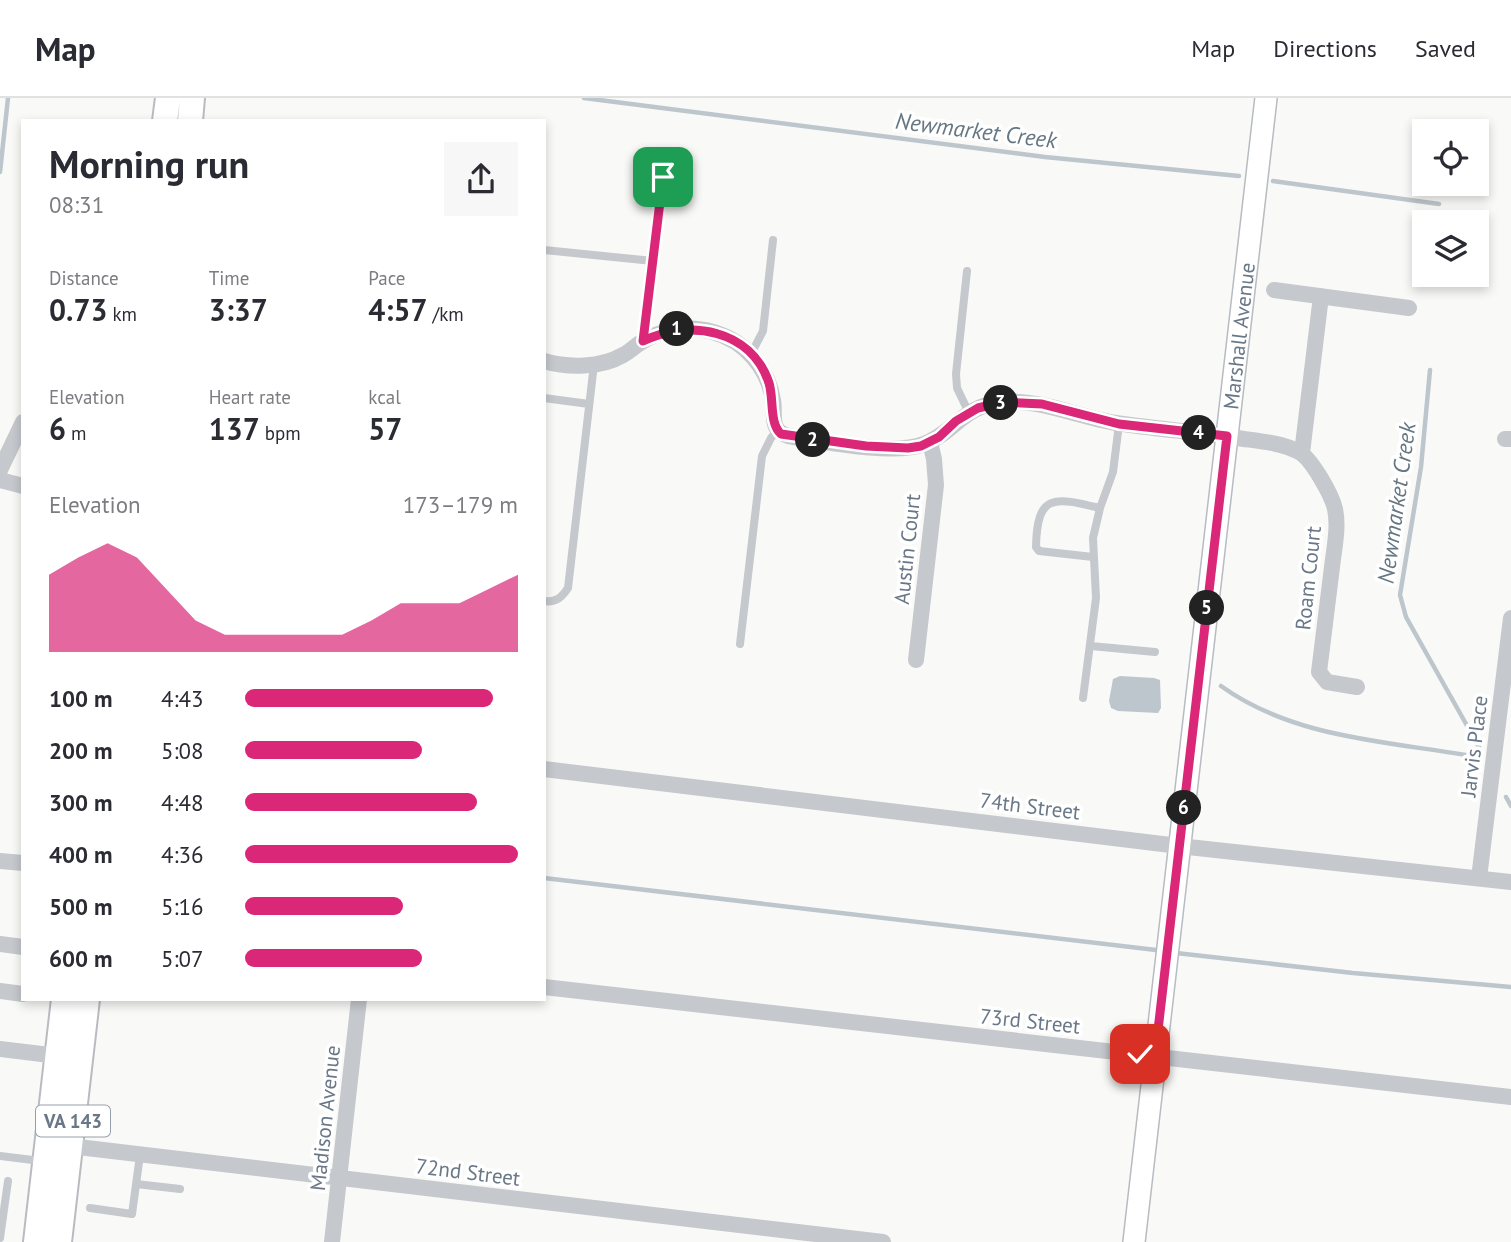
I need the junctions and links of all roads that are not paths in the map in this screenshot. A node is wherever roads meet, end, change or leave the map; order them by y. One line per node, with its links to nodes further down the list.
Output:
1 (168, 98): 4 (main road)
2 (192, 98): 5 (main road)
3 (1266, 98): 24 (street, Marshall Avenue)
4 (165, 119)
5 (190, 119)
6 (663, 177): 9 (lane)
7 (772, 240): 15 (lane)
8 (546, 250): 9 (lane)
9 (653, 261): 14 (lane)
10 (967, 271): 20 (lane)
11 (1274, 290): 12 (street)
12 (1321, 296): 13 (street); 26 (street)
13 (1409, 308)
14 (643, 341): 15 (street); 17 (street)
15 (751, 354): 23 (street)
16 (546, 360): 17 (street)
17 (594, 364): 19 (lane)
18 (546, 398): 19 (lane)
19 (589, 404): 32 (lane)
20 (969, 412): 21 (street); 25 (street)
21 (1119, 424): 24 (street); 30 (lane)
22 (21, 426): 27 (street)
23 (778, 430): 25 (street); 34 (lane)
24 (1227, 436): 26 (street); 41 (street, Marshall Avenue)
25 (930, 442): 37 (street, Austin Court)
26 (1302, 453): 38 (street, Roam Court)
27 (0, 470)
28 (0, 480): 29 (street)
29 (21, 485)
30 (1100, 508): 31 (lane); 31 (lane)
31 (1093, 558): 35 (lane)
32 (546, 601)
33 (1511, 618): 44 (street, Jarvis Place)
34 (740, 644)
35 (1091, 646): 36 (lane); 39 (lane)
36 (1155, 652)
37 (916, 660)
38 (1357, 687)
39 (1083, 698)
40 (546, 769): 41 (street, 74th Street)
41 (1179, 846): 44 (street, 74th Street); 56 (street, Marshall Avenue)
42 (0, 861): 43 (street)
43 (21, 863)
44 (1479, 878): 45 (street, 74th Street)
45 (1511, 882)
46 (0, 944): 47 (street)
47 (21, 947)
48 (546, 986): 56 (street, 73rd Street)
49 (0, 991): 50 (street)
50 (21, 994)
51 (64, 1001): 55 (main road, VA 143)
52 (88, 1001): 58 (main road, VA 143)
53 (359, 1001): 61 (street, Madison Avenue)
54 (0, 1049): 55 (street)
55 (58, 1056): 58 (main road, VA 143)
56 (1155, 1056): 57 (street, 73rd Street); 71 (street, Marshall Avenue)
57 (1511, 1097)
58 (58, 1154): 59 (street, 72nd Street); 60 (lane); 67 (main road, VA 143); 68 (main road, VA 143)
59 (140, 1155): 61 (street, 72nd Street); 63 (lane)
60 (0, 1156)
61 (339, 1178): 69 (street, Madison Avenue); 70 (street, 72nd Street)
62 (8, 1181): 66 (lane)
63 (136, 1184): 64 (lane); 65 (lane)
64 (180, 1189)
65 (90, 1208)
66 (0, 1238)
67 (36, 1242)
68 (59, 1242)
69 (332, 1242)
70 (883, 1242)
71 (1134, 1242)

